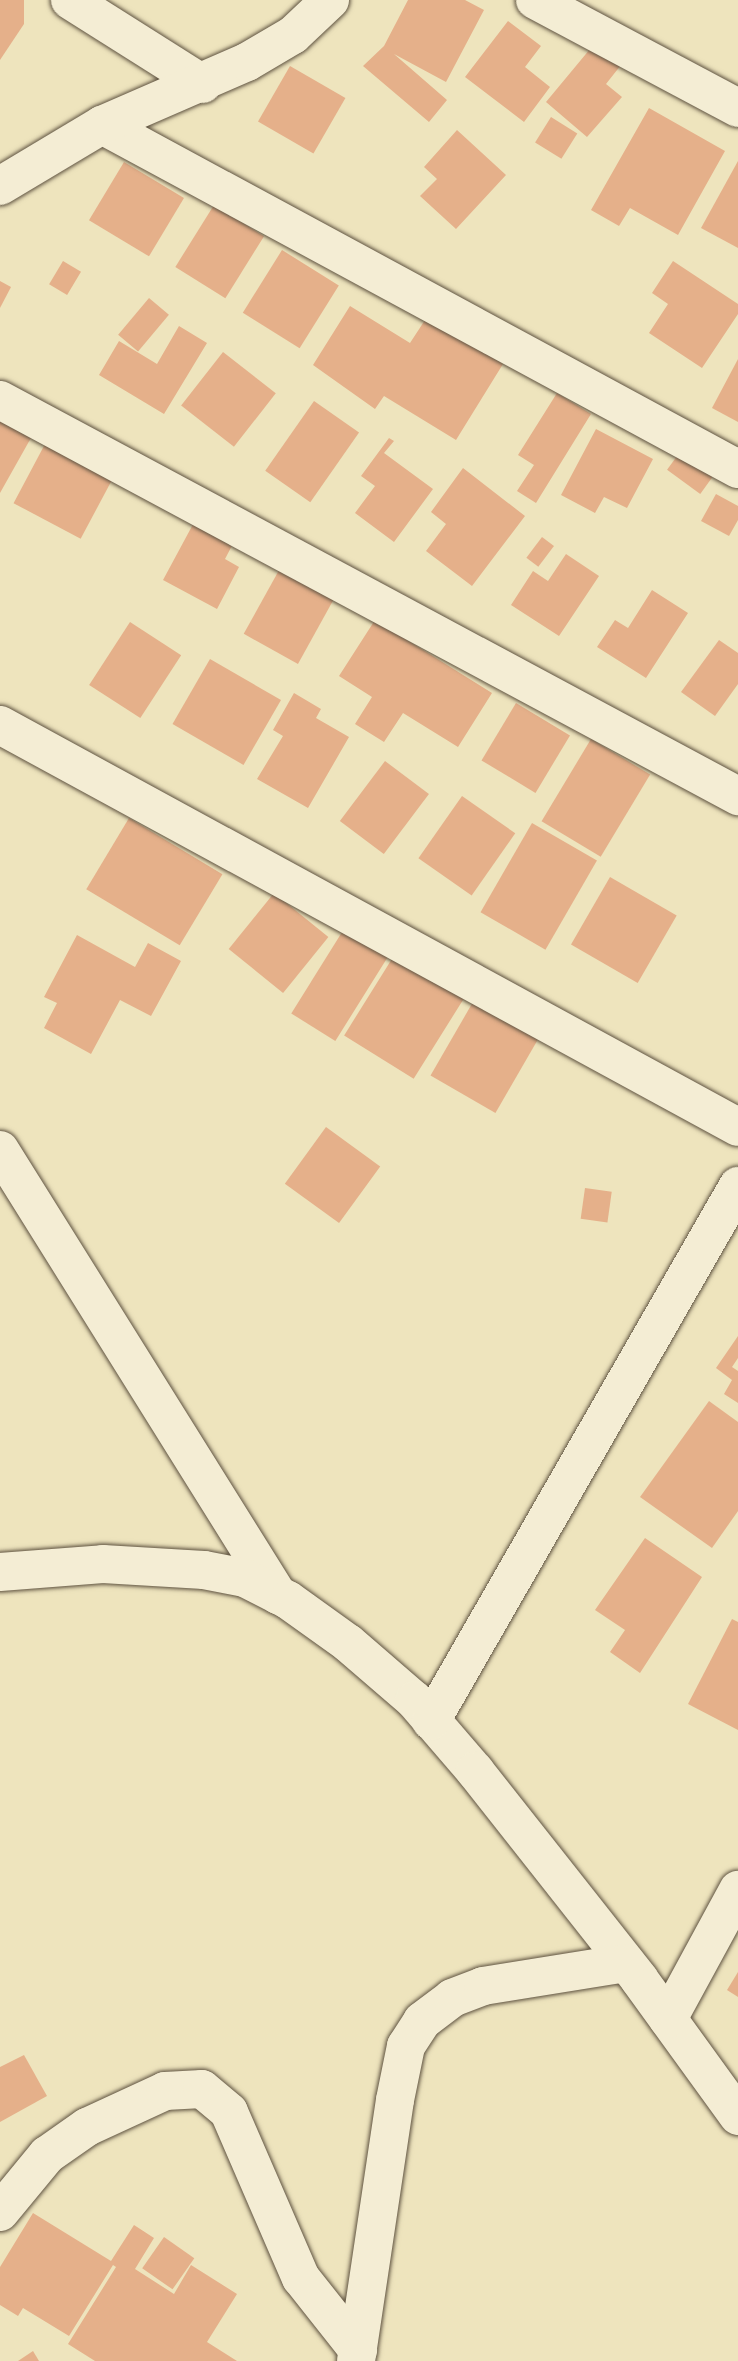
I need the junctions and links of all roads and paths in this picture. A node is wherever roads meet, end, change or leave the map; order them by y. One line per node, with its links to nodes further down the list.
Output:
1 (70, 0): 4 (street)
2 (330, 0): 4 (street)
3 (535, 0): 5 (street)
4 (203, 84): 6 (street)
5 (738, 108)
6 (102, 125): 7 (street); 9 (street)
7 (0, 186)
8 (0, 400): 11 (street)
9 (738, 469)
10 (0, 725): 12 (street)
11 (738, 796)
12 (738, 1127)
13 (0, 1150): 16 (street)
14 (738, 1186): 17 (street)
15 (0, 1572): 16 (street)
16 (278, 1595): 17 (street)
17 (431, 1721): 19 (street)
18 (738, 1890): 20 (street)
19 (626, 1963): 20 (street); 23 (street)
20 (668, 2019): 21 (street)
21 (738, 2116)
22 (0, 2213): 23 (street)
23 (357, 2356)

